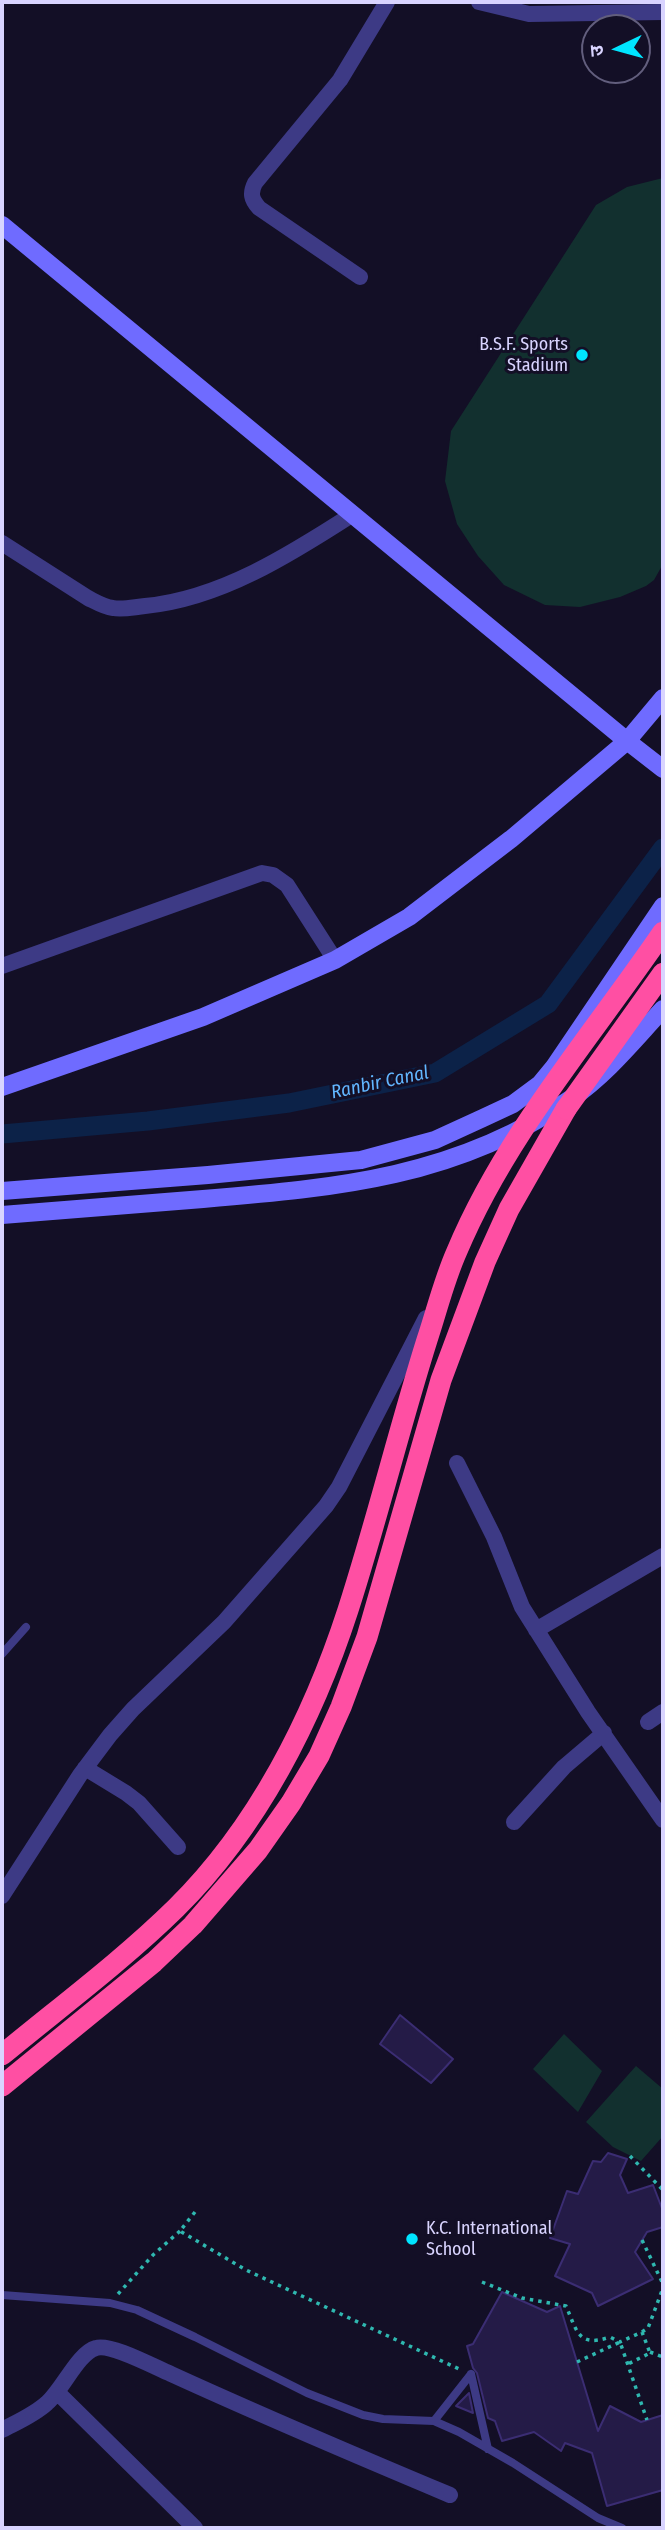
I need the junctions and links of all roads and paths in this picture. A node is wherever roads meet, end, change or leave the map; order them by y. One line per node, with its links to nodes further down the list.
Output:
1 (387, 2): 5 (street)
2 (479, 2): 3 (street)
3 (663, 12)
4 (2, 225): 6 (street)
5 (360, 277)
6 (353, 514): 7 (street); 9 (street)
7 (2, 543)
8 (663, 698): 9 (street)
9 (627, 741): 10 (street); 13 (street)
10 (663, 769)
11 (663, 906): 15 (street)
12 (663, 932): 36 (highway, bridge)
13 (335, 960): 14 (street); 19 (street)
14 (2, 966)
15 (620, 970): 17 (street); 18 (street)
16 (663, 973): 37 (highway, bridge)
17 (663, 1009): 20 (street)
18 (554, 1067): 20 (street); 21 (street)
19 (2, 1087)
20 (517, 1129): 22 (street); 31 (street)
21 (2, 1191)
22 (2, 1215)
23 (457, 1463): 26 (street)
24 (663, 1556): 26 (street)
25 (26, 1627): 27 (lane)
26 (536, 1630): 30 (street)
27 (2, 1654)
28 (663, 1712): 29 (street)
29 (648, 1722)
30 (604, 1733): 32 (street); 33 (street)
31 (85, 1768): 34 (street); 35 (street)
32 (663, 1820)
33 (514, 1822)
34 (178, 1847)
35 (2, 1896)
36 (2, 2054)
37 (2, 2086)
38 (630, 2156): 39 (path)
39 (663, 2190)
40 (195, 2212): 41 (path)
41 (180, 2231): 46 (path); 53 (path)
42 (642, 2240): 44 (path)
43 (482, 2282): 48 (path)
44 (663, 2286): 47 (path)
45 (2, 2295): 46 (lane)
46 (110, 2303): 56 (lane)
47 (642, 2332): 48 (path); 49 (path)
48 (620, 2342): 51 (path); 52 (path)
49 (650, 2353): 50 (path); 52 (path)
50 (663, 2357)
51 (577, 2362)
52 (628, 2364): 55 (path)
53 (471, 2374): 56 (lane); 58 (lane)
54 (58, 2393): 57 (street); 59 (street); 60 (street)
55 (647, 2420)
56 (434, 2421): 58 (lane)
57 (2, 2430)
58 (488, 2449): 61 (lane)
59 (450, 2495)
60 (195, 2528)
61 (622, 2528)

